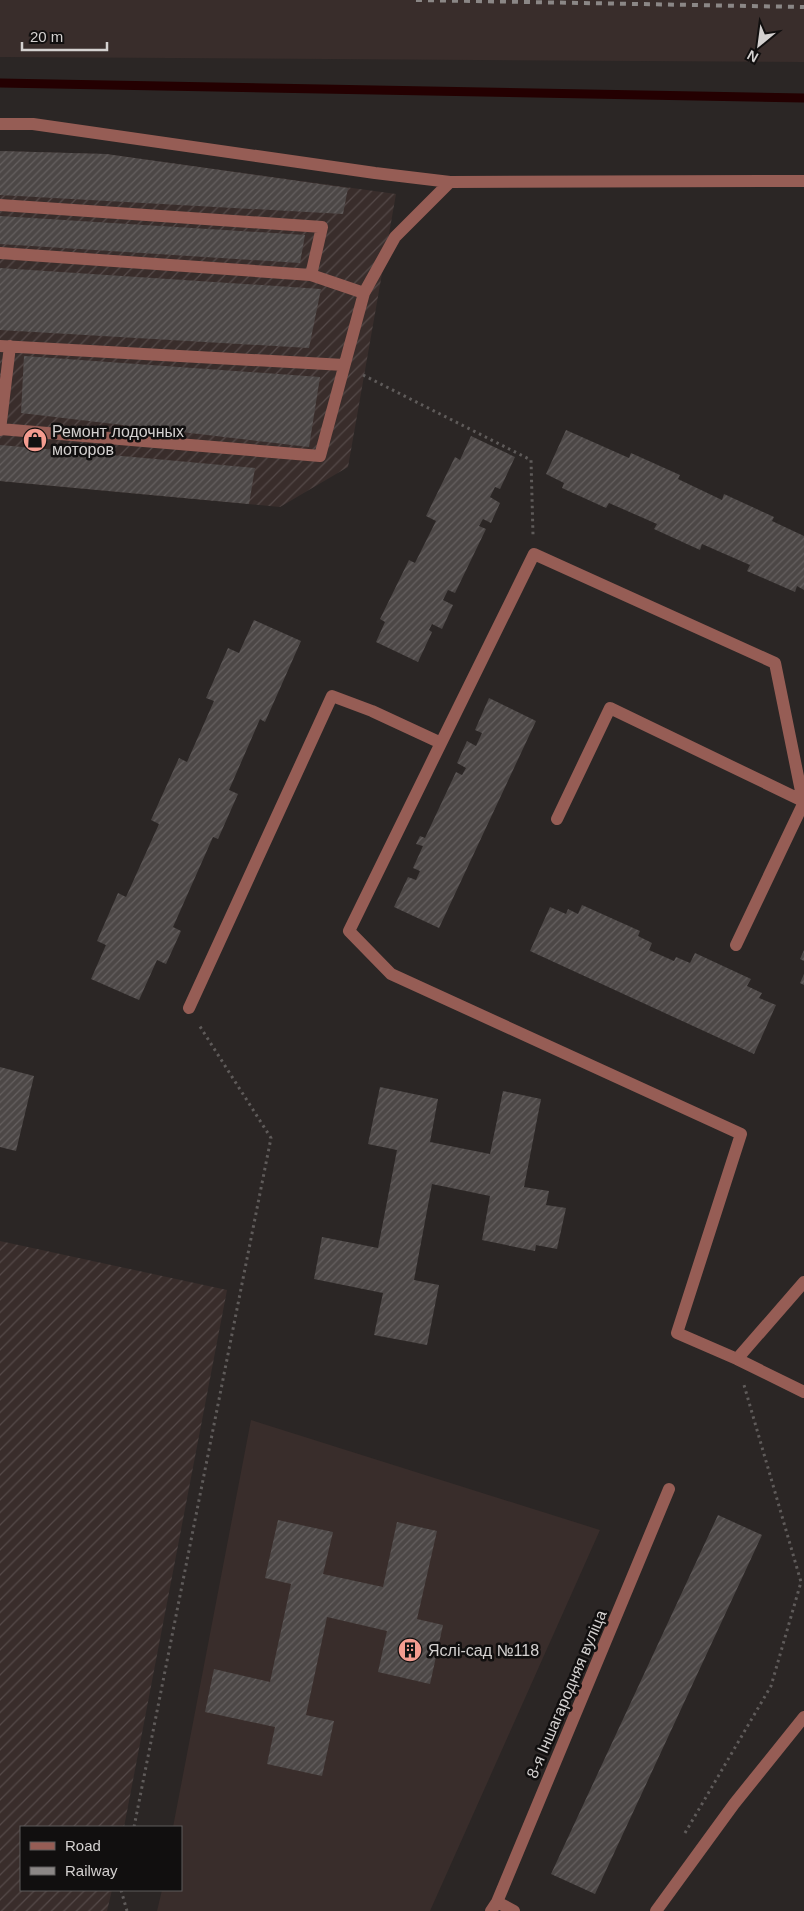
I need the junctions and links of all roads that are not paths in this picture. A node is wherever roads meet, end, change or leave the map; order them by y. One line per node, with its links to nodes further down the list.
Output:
1 (0, 124): 3 (lane)
2 (804, 181): 3 (lane)
3 (450, 182): 7 (lane)
4 (0, 205): 6 (lane)
5 (0, 254): 6 (lane)
6 (311, 275): 7 (lane)
7 (364, 293): 9 (lane)
8 (5, 346): 9 (lane); 10 (lane)
9 (344, 366): 10 (lane)
10 (0, 430)
11 (441, 743): 12 (lane); 15 (lane); 17 (lane)
12 (804, 801): 13 (lane); 14 (lane)
13 (557, 819)
14 (736, 945)
15 (189, 1008)
16 (804, 1282): 17 (lane)
17 (737, 1359): 18 (lane)
18 (804, 1392)
19 (669, 1490): 21 (lane, 8-я Іншагародняя вуліца)
20 (804, 1717): 23 (lane)
21 (494, 1906): 22 (lane)
22 (514, 1911)
23 (656, 1911)

